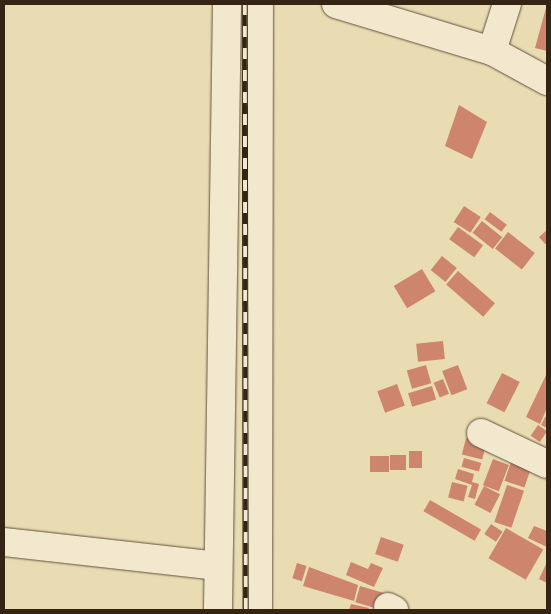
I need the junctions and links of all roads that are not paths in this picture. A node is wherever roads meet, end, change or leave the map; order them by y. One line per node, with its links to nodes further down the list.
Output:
1 (227, 4): 10 (street)
2 (259, 4): 12 (street)
3 (336, 4): 5 (street)
4 (506, 4): 5 (street)
5 (492, 52): 6 (street)
6 (547, 81)
7 (481, 433): 8 (street)
8 (547, 464)
9 (4, 542): 10 (street)
10 (218, 566): 11 (street)
11 (218, 610)
12 (258, 610)

